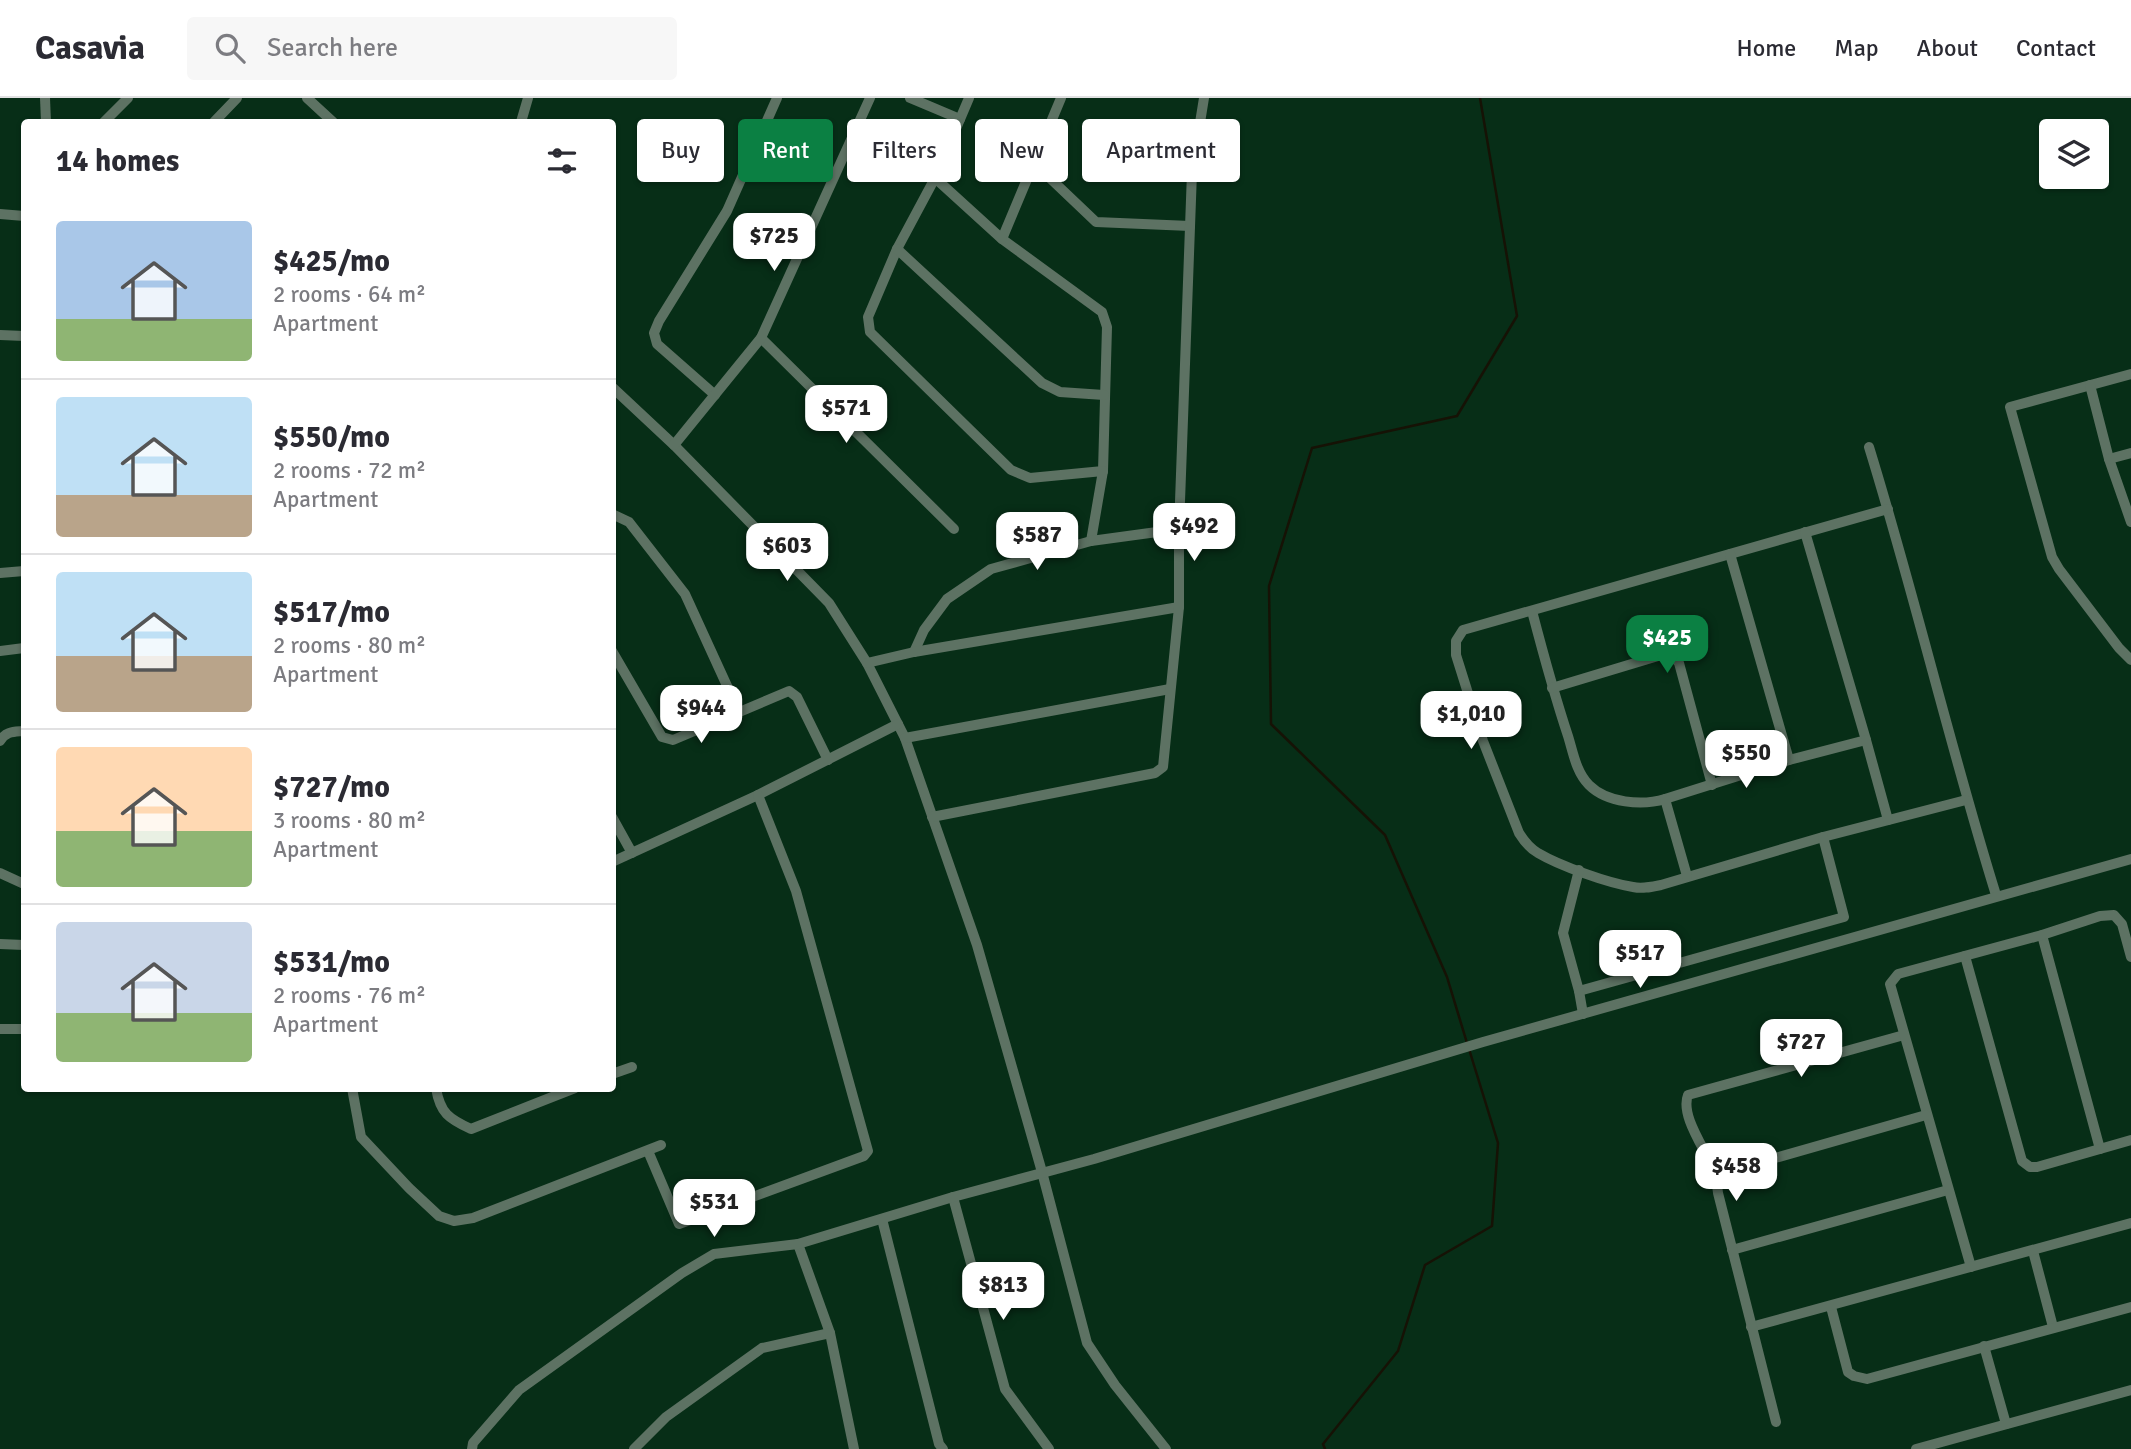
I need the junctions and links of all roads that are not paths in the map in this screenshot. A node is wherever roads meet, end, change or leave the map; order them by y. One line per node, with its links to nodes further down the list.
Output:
1 (45, 98): 12 (street)
2 (128, 98): 13 (street)
3 (237, 98): 14 (street)
4 (307, 98): 15 (street)
5 (528, 98): 16 (street)
6 (777, 98): 34 (street)
7 (870, 98): 30 (street)
8 (911, 98): 17 (street)
9 (969, 98): 17 (street)
10 (1061, 98): 18 (street)
11 (1204, 98): 25 (street)
12 (46, 119)
13 (107, 119)
14 (217, 119)
15 (329, 119)
16 (522, 119)
17 (960, 119)
18 (1052, 119)
19 (934, 182): 27 (street)
20 (940, 182): 26 (street)
21 (1026, 182): 26 (street)
22 (1054, 182): 25 (street)
23 (0, 214): 24 (street)
24 (21, 216)
25 (1190, 226): 45 (street)
26 (1002, 239): 35 (street)
27 (897, 249): 35 (street); 40 (street)
28 (0, 335): 29 (street)
29 (21, 336)
30 (761, 338): 34 (street); 44 (street)
31 (2131, 374): 32 (street)
32 (2090, 385): 39 (street); 57 (street)
33 (616, 391): 36 (street)
34 (715, 395): 36 (street)
35 (1104, 395): 40 (street)
36 (674, 445): 58 (street)
37 (1869, 447): 41 (street)
38 (2131, 453): 39 (street)
39 (2109, 459): 43 (street)
40 (1103, 471): 47 (street)
41 (1888, 509): 46 (street); 72 (street)
42 (616, 516): 61 (street)
43 (2131, 522)
44 (954, 529)
45 (1179, 529): 47 (street); 51 (street)
46 (1805, 532): 48 (street); 65 (street)
47 (1091, 541): 55 (street)
48 (1730, 554): 52 (street); 68 (street)
49 (21, 571): 50 (street)
50 (0, 573)
51 (1179, 607): 55 (street); 60 (street)
52 (1532, 611): 59 (street); 80 (street)
53 (21, 648): 54 (street)
54 (0, 651)
55 (914, 652): 58 (street)
56 (616, 658): 61 (street)
57 (2131, 660)
58 (867, 663): 62 (street)
59 (1552, 688): 69 (street); 71 (street)
60 (1170, 689): 64 (street); 73 (street)
61 (739, 712): 67 (street)
62 (898, 724): 64 (street); 67 (street)
63 (21, 730): 66 (street)
64 (905, 738): 73 (street)
65 (1866, 740): 68 (street); 74 (street)
66 (0, 741)
67 (828, 760): 70 (street)
68 (1789, 760): 69 (street)
69 (1712, 785): 71 (street)
70 (758, 795): 77 (street); 104 (street)
71 (1665, 799): 82 (street)
72 (1966, 800): 74 (street); 84 (street)
73 (932, 817): 105 (street)
74 (1888, 820): 76 (street)
75 (616, 824): 77 (street)
76 (1823, 837): 82 (street); 90 (street)
77 (632, 853): 79 (street)
78 (2131, 859): 84 (street)
79 (616, 860)
80 (1579, 870): 82 (street); 90 (street)
81 (0, 873): 83 (street)
82 (1687, 876)
83 (21, 883)
84 (1996, 895): 91 (street)
85 (2042, 935): 88 (street); 89 (street); 103 (street)
86 (0, 944): 87 (street)
87 (21, 945)
88 (1965, 956): 94 (street); 103 (street)
89 (2131, 957)
90 (1578, 991): 91 (street)
91 (1583, 1014): 105 (street)
92 (0, 1029): 93 (street)
93 (21, 1029)
94 (1905, 1035): 100 (street); 106 (street)
95 (632, 1067): 96 (street)
96 (616, 1073)
97 (353, 1092): 104 (street)
98 (437, 1092): 99 (street)
99 (565, 1092)
100 (1926, 1115): 106 (street); 107 (street)
101 (2131, 1140): 103 (street)
102 (661, 1145): 104 (street)
103 (2100, 1149)
104 (648, 1151)
105 (1042, 1172): 108 (street); 129 (street)
106 (1716, 1177): 112 (street)
107 (1948, 1190): 112 (street); 114 (street)
108 (953, 1197): 109 (street); 128 (street)
109 (882, 1219): 111 (street); 127 (street)
110 (2131, 1223): 113 (street)
111 (798, 1244): 119 (street); 124 (street)
112 (1732, 1250): 117 (street)
113 (2033, 1251): 114 (street); 118 (street)
114 (1970, 1267): 115 (street)
115 (1831, 1307): 117 (street); 120 (street)
116 (2131, 1307): 118 (street)
117 (1751, 1327): 122 (street)
118 (2053, 1327): 120 (street)
119 (830, 1333): 125 (street); 126 (street)
120 (1984, 1346): 123 (street)
121 (2131, 1390): 123 (street)
122 (1776, 1422)
123 (2006, 1424): 130 (street)
124 (472, 1449)
125 (634, 1449)
126 (854, 1449)
127 (943, 1449)
128 (1049, 1449)
129 (1166, 1449)
130 (1916, 1449)

